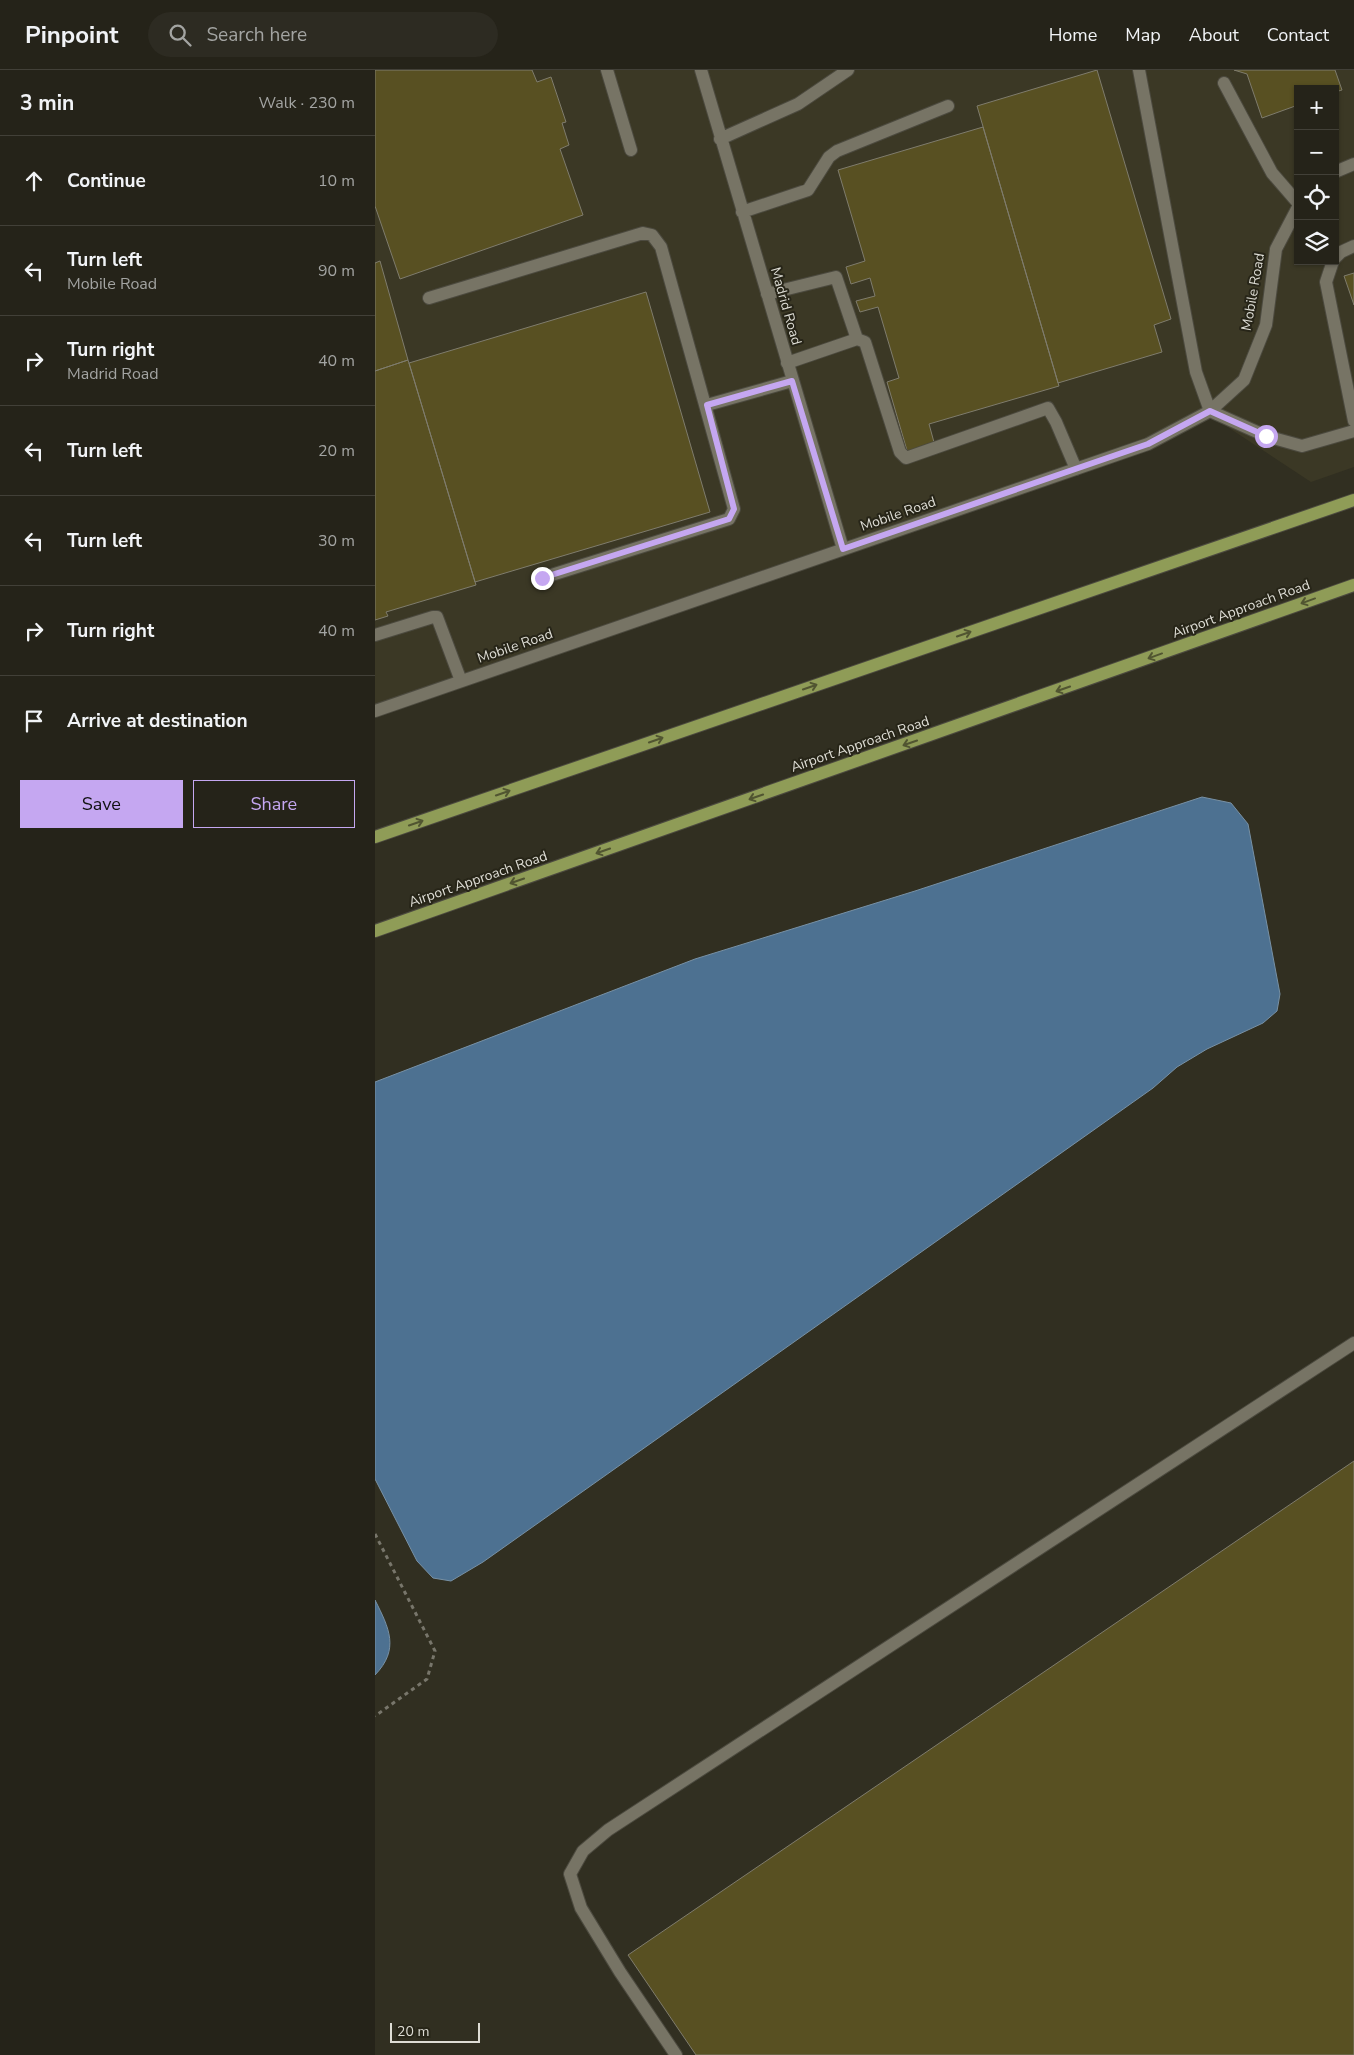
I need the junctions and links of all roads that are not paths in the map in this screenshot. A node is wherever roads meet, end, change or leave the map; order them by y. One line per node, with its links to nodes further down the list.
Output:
1 (607, 70): 8 (street)
2 (701, 70): 7 (street, Madrid Road)
3 (848, 70): 7 (street)
4 (1139, 70): 23 (street)
5 (1224, 83): 11 (street)
6 (948, 106): 12 (street)
7 (721, 139): 12 (street, Madrid Road)
8 (631, 150)
9 (1354, 164): 10 (street)
10 (1339, 170)
11 (1294, 198)
12 (743, 212): 17 (street, Madrid Road)
13 (1294, 215): 23 (street, Mobile Road)
14 (1354, 246): 15 (street)
15 (1339, 254)
16 (1332, 265): 24 (street)
17 (767, 294): 19 (street); 20 (street, Madrid Road)
18 (429, 298): 22 (street)
19 (857, 339): 20 (street); 26 (street)
20 (787, 363): 21 (street, Madrid Road)
21 (792, 381): 22 (street); 28 (street, Madrid Road)
22 (707, 405): 29 (street)
23 (1210, 411): 25 (street); 26 (street, Mobile Road)
24 (1354, 421)
25 (1354, 431)
26 (1076, 469): 28 (street, Mobile Road)
27 (1354, 500): 34 (main road, one-way to 27)
28 (843, 549): 32 (street, Mobile Road)
29 (542, 578)
30 (1354, 585): 35 (main road, Airport Approach Road, one-way to 35)
31 (375, 635): 32 (street)
32 (461, 681): 33 (street, Mobile Road)
33 (375, 711)
34 (375, 837)
35 (375, 931)
36 (1354, 1343): 37 (street)
37 (676, 2055)

